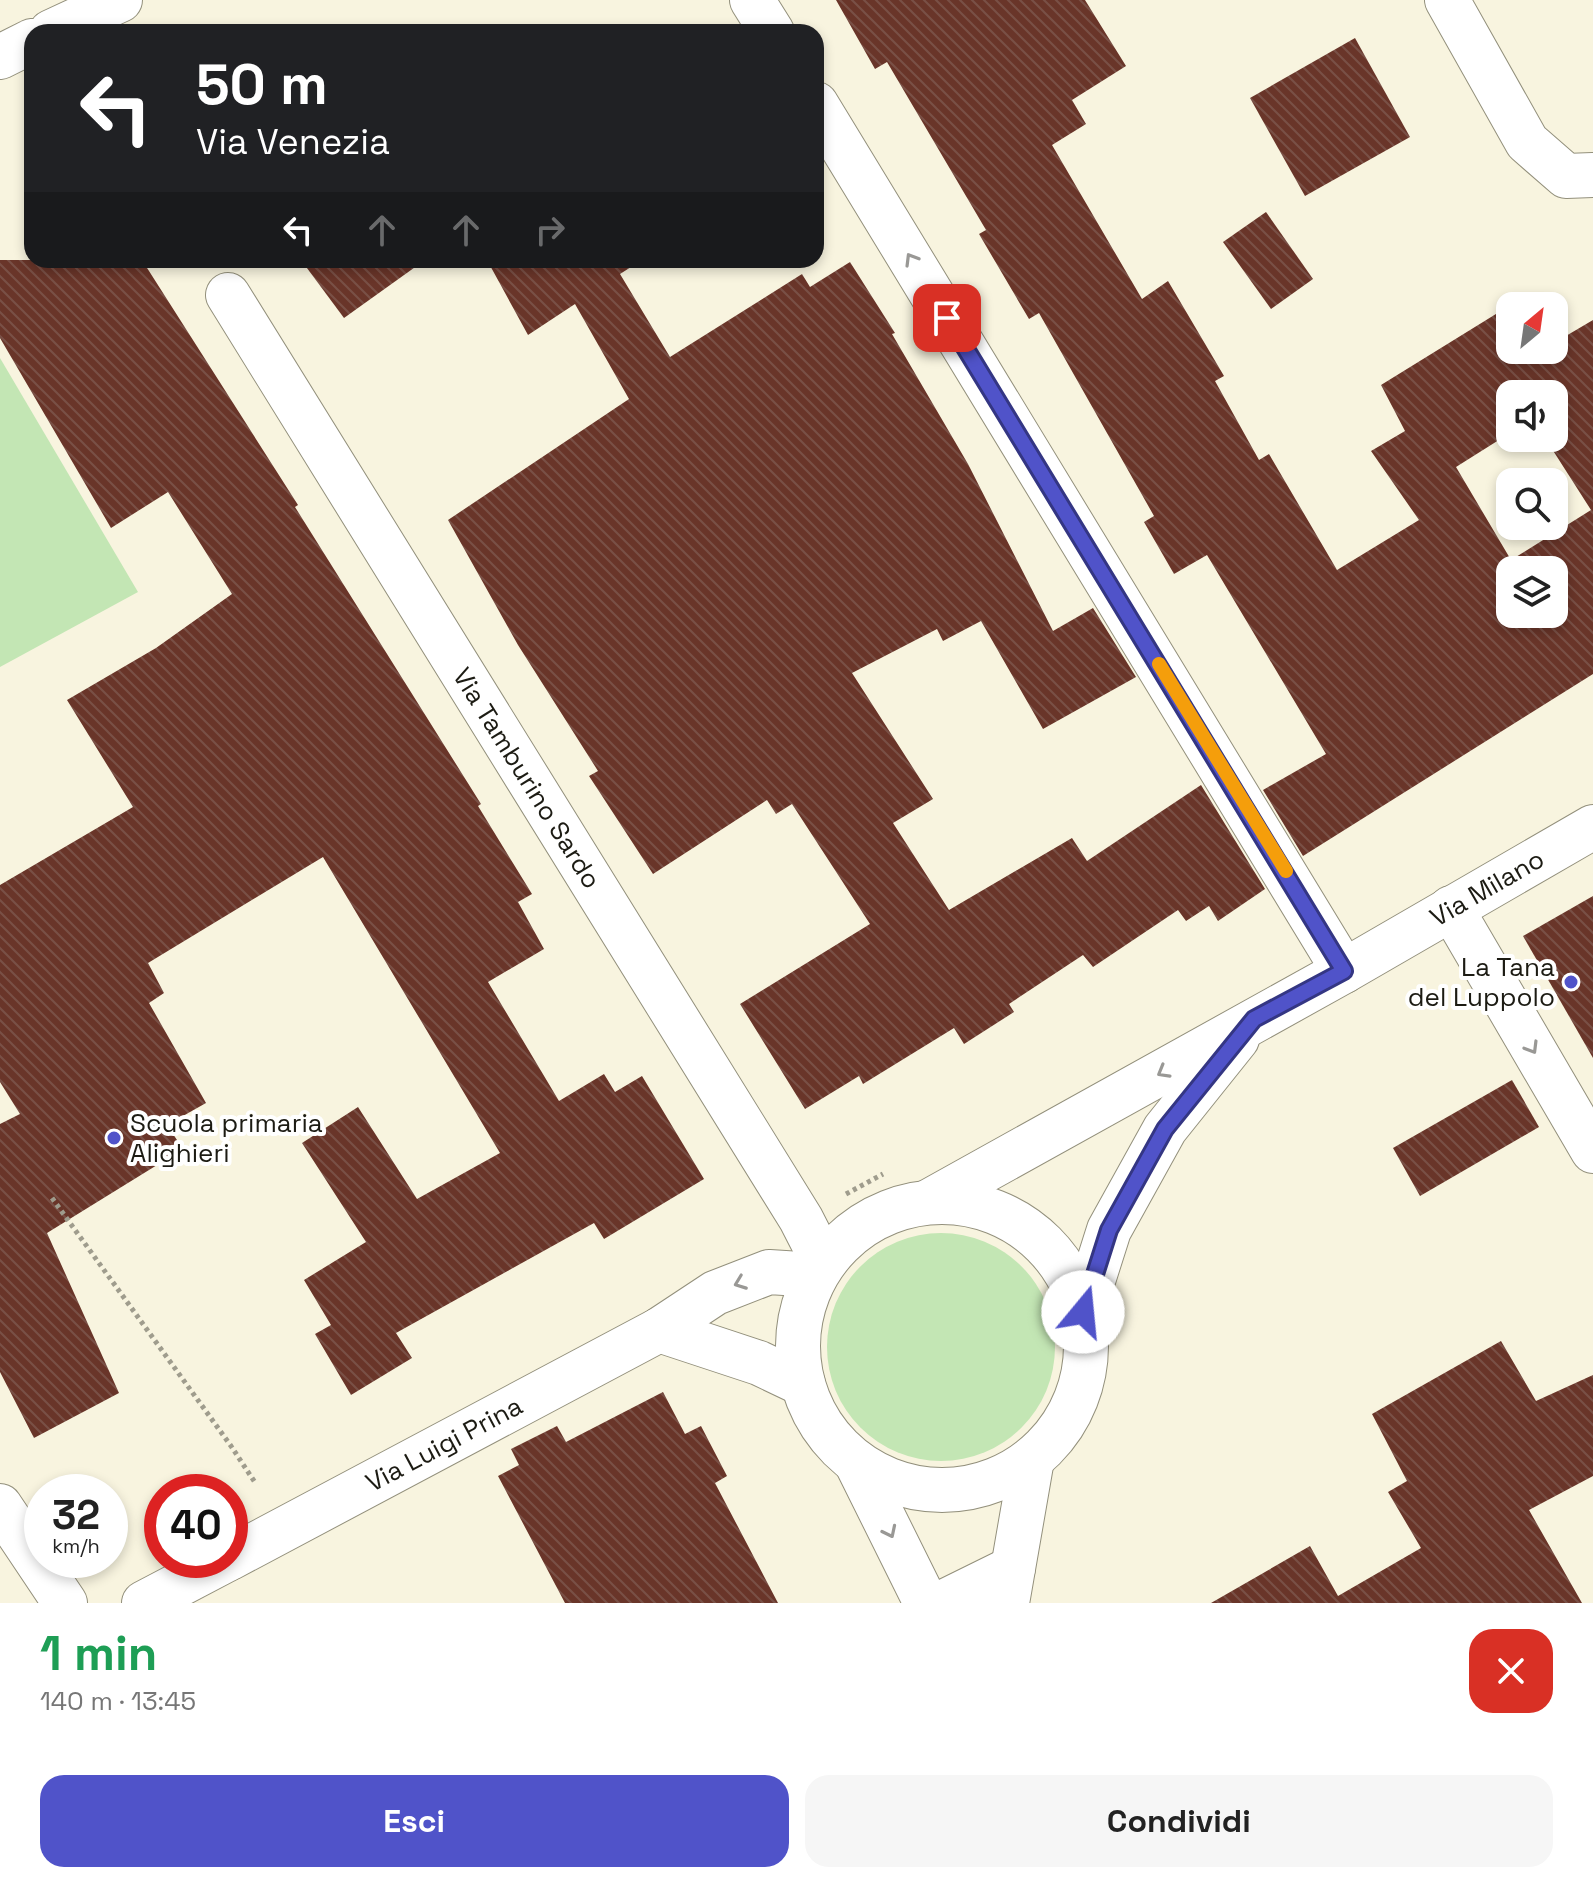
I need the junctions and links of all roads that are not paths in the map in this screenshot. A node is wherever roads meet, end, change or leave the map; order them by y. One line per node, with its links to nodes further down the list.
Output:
1 (120, 0): 4 (street)
2 (752, 0): 5 (street)
3 (1447, 0): 9 (street)
4 (68, 24)
5 (767, 24)
6 (24, 45): 7 (street)
7 (0, 57)
8 (824, 117): 13 (street, one-way to 8)
9 (1593, 175)
10 (228, 295): 17 (street, Via Tamburino Sardo)
11 (1593, 827): 12 (street, Via Milano)
12 (1451, 908): 13 (street, Via Milano); 15 (street, one-way to 15)
13 (1344, 971): 14 (street, Via Milano)
14 (1254, 1019): 16 (street, Via Milano, one-way to 16); 18 (street, Via Milano)
15 (1593, 1151)
16 (928, 1202): 17 (street); 18 (street)
17 (820, 1269): 19 (street, Via Luigi Prina, one-way to 19); 20 (street)
18 (1083, 1312): 21 (street)
19 (659, 1330): 20 (street); 24 (street, Via Luigi Prina)
20 (803, 1384): 22 (street)
21 (1032, 1459): 22 (street); 26 (street)
22 (856, 1462): 29 (street, one-way to 29)
23 (0, 1506): 27 (street)
24 (248, 1548)
25 (192, 1578): 28 (street, Via Luigi Prina)
26 (1010, 1586): 30 (street)
27 (65, 1603)
28 (144, 1603)
29 (926, 1603)
30 (942, 1603)

